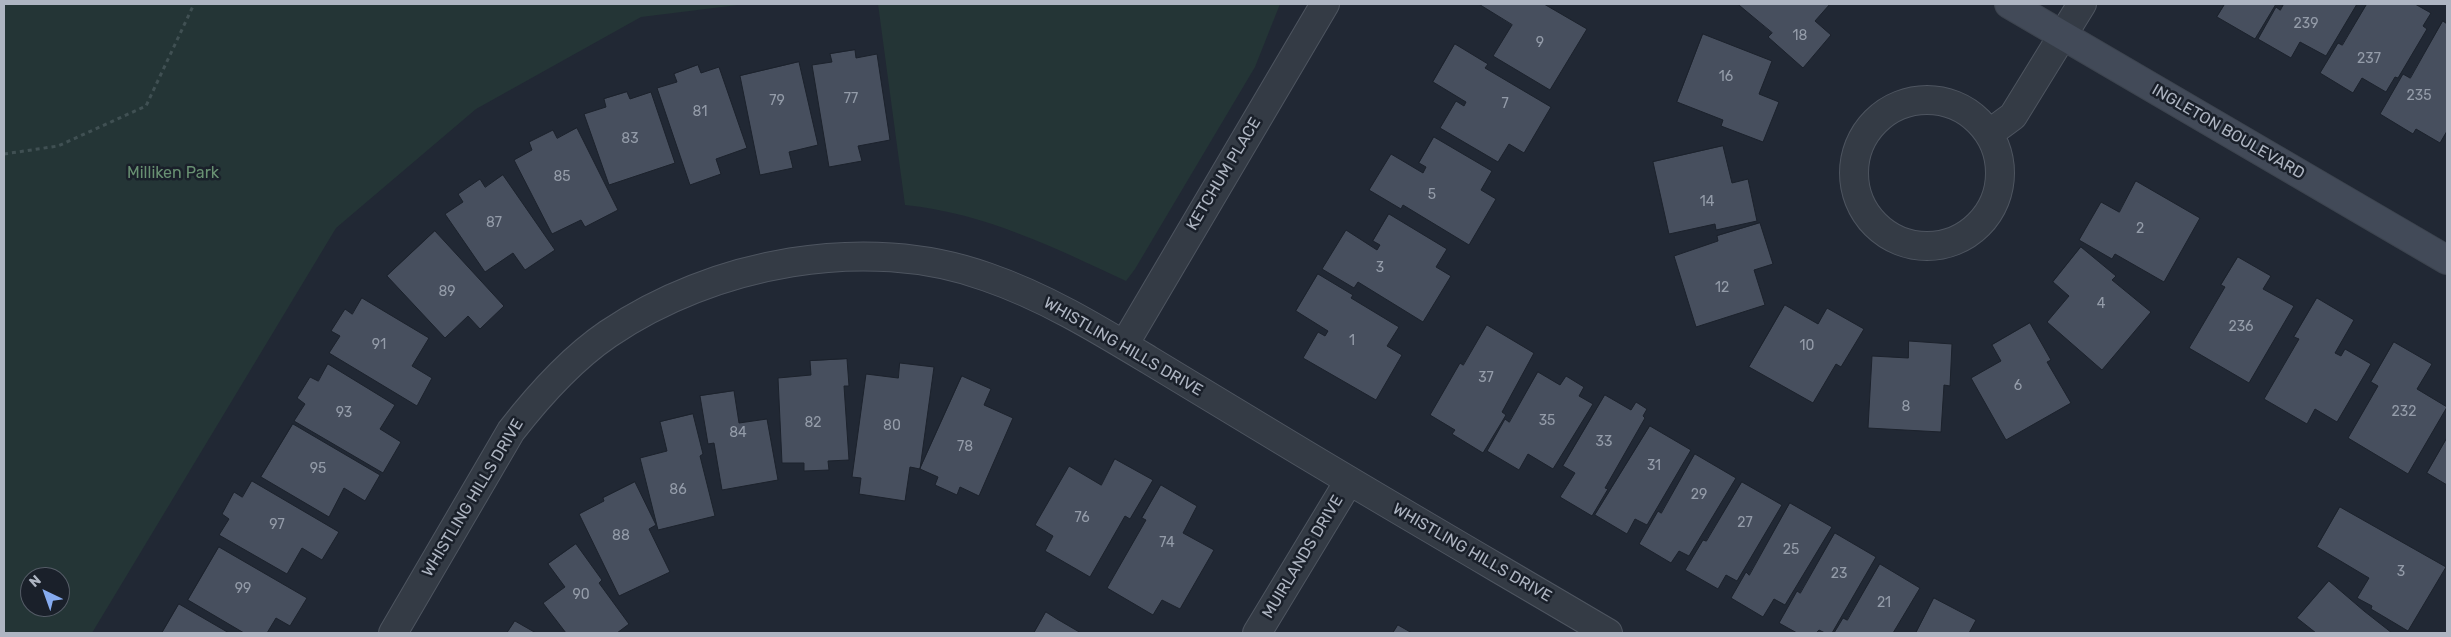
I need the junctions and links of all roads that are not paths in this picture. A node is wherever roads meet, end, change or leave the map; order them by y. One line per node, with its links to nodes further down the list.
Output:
1 (1325, 4): 7 (street, KETCHUM PLACE)
2 (2009, 4): 4 (street, INGLETON BOULEVARD)
3 (2082, 4): 4 (street)
4 (2063, 36): 5 (street); 6 (street, INGLETON BOULEVARD)
5 (1990, 133): 5 (street)
6 (2447, 260)
7 (1124, 345): 8 (street, WHISTLING HILLS DRIVE); 9 (street, WHISTLING HILLS DRIVE)
8 (1349, 481): 10 (street, MUIRLANDS DRIVE); 11 (street, WHISTLING HILLS DRIVE)
9 (392, 633)
10 (1257, 633)
11 (1608, 633)

